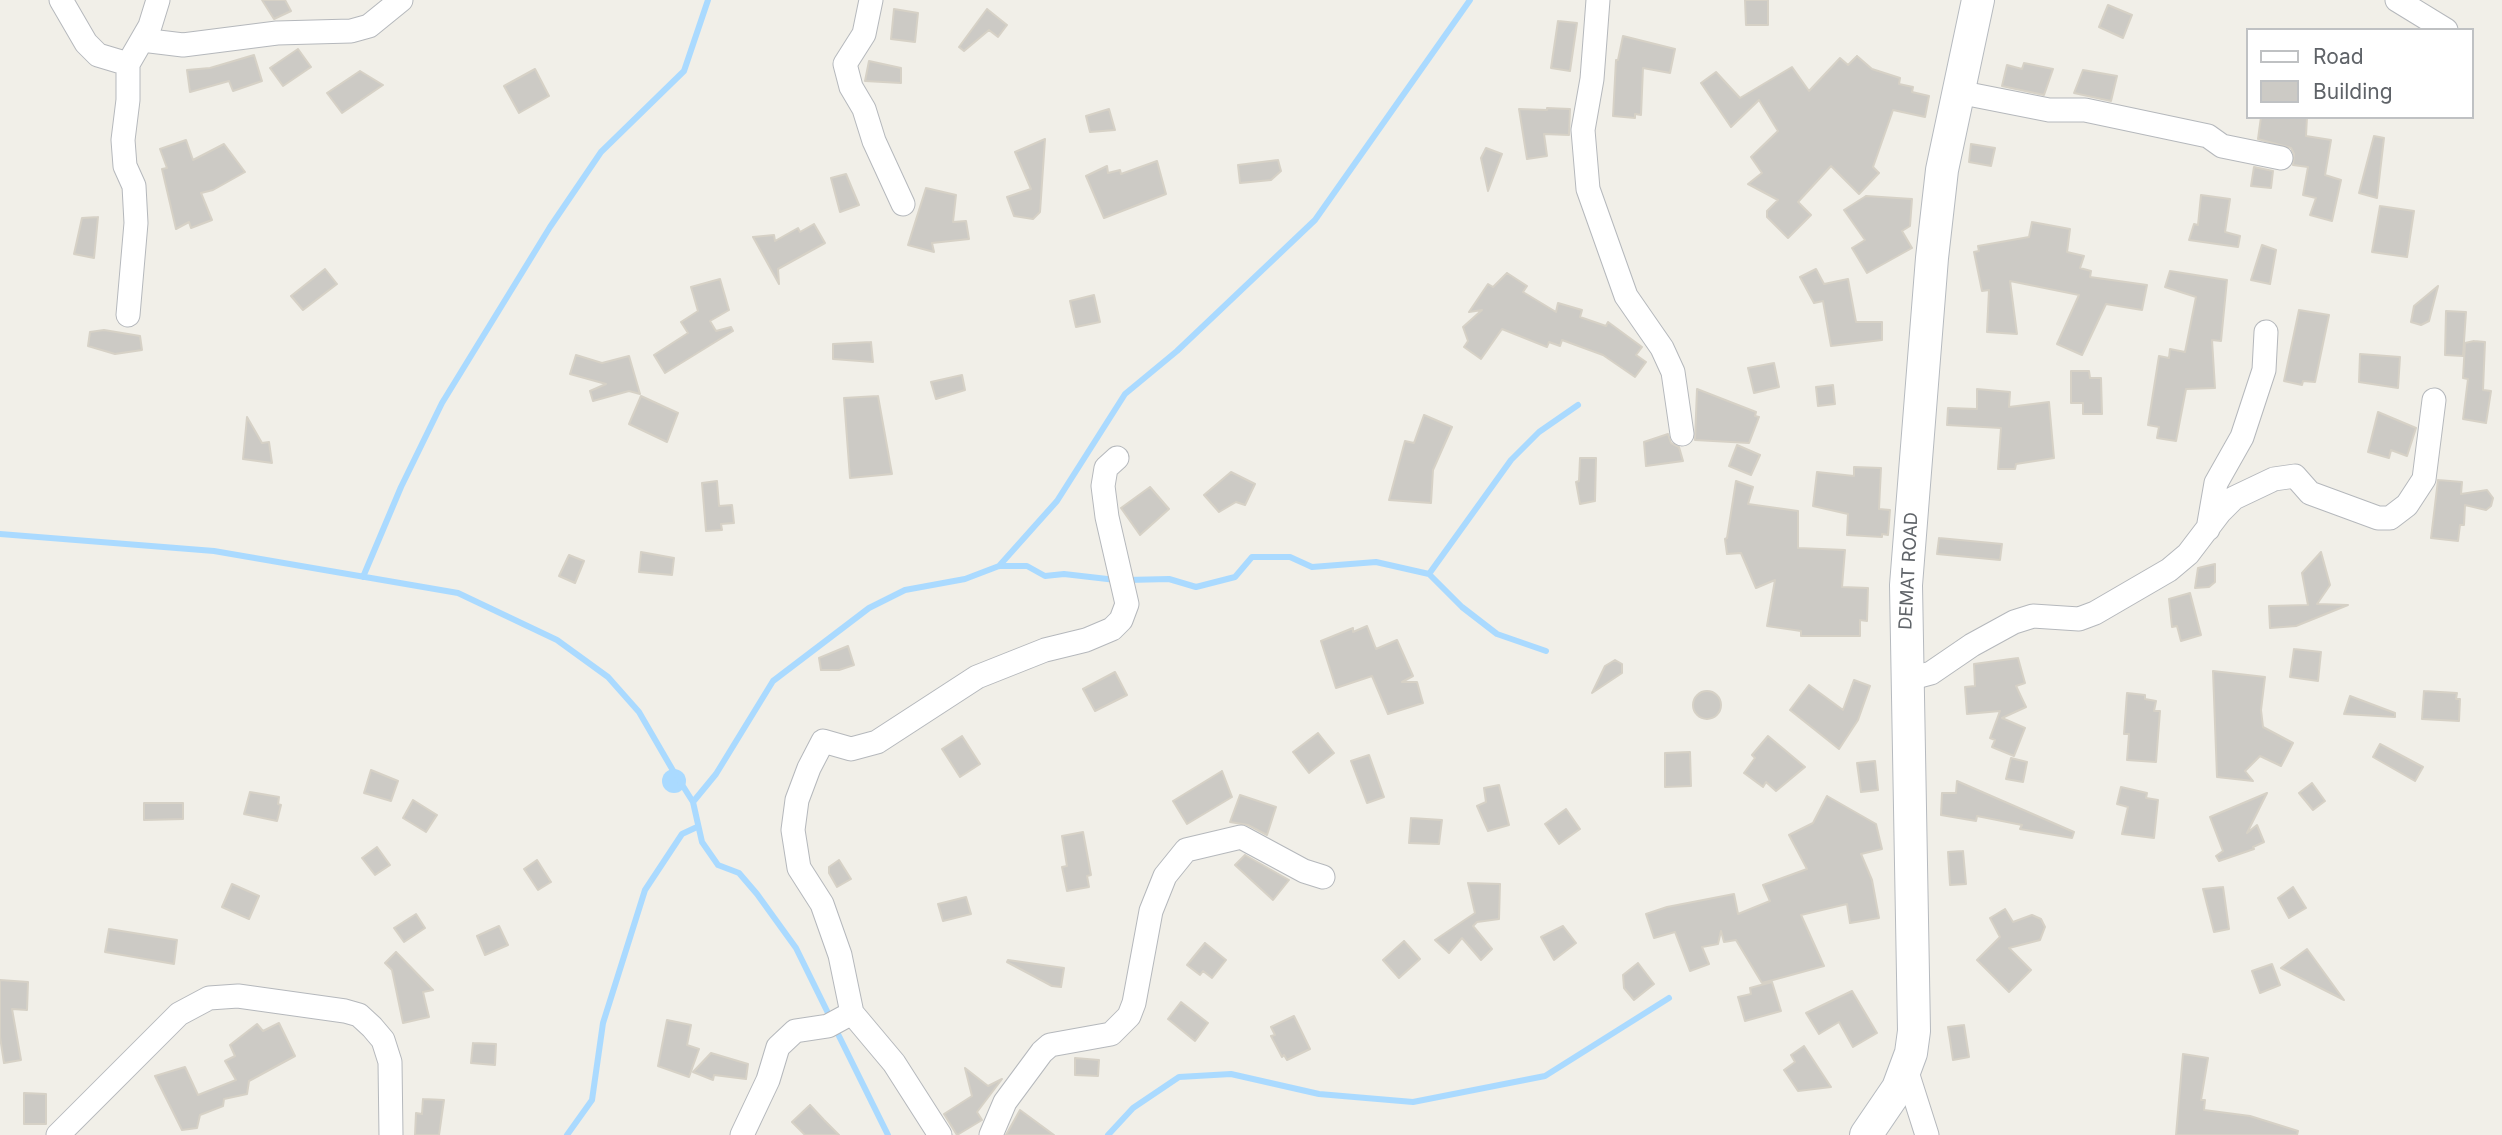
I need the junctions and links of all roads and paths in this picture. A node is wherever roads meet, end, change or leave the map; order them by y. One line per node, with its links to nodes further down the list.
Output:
1 (61, 0): 10 (street)
2 (158, 0): 9 (street)
3 (401, 0): 9 (street)
4 (871, 0): 13 (street)
5 (1598, 0): 17 (street)
6 (1978, 0): 11 (street, DEMAT ROAD)
7 (2398, 0): 8 (street)
8 (2443, 28)
9 (142, 40): 10 (street)
10 (128, 64): 14 (street)
11 (1958, 92): 12 (street); 20 (street, DEMAT ROAD)
12 (2281, 158)
13 (903, 204)
14 (128, 315)
15 (2266, 332): 19 (street)
16 (2434, 400): 19 (street)
17 (1682, 434)
18 (1118, 458): 22 (street)
19 (2208, 528): 20 (street)
20 (1905, 680): 23 (street, DEMAT ROAD)
21 (1323, 877): 28 (street)
22 (852, 1013): 26 (street); 27 (street)
23 (1906, 1069): 29 (street, DEMAT ROAD); 30 (street)
24 (58, 1135): 25 (street)
25 (391, 1135)
26 (742, 1135)
27 (940, 1135)
28 (991, 1135)
29 (1866, 1135)
30 (1927, 1135)

